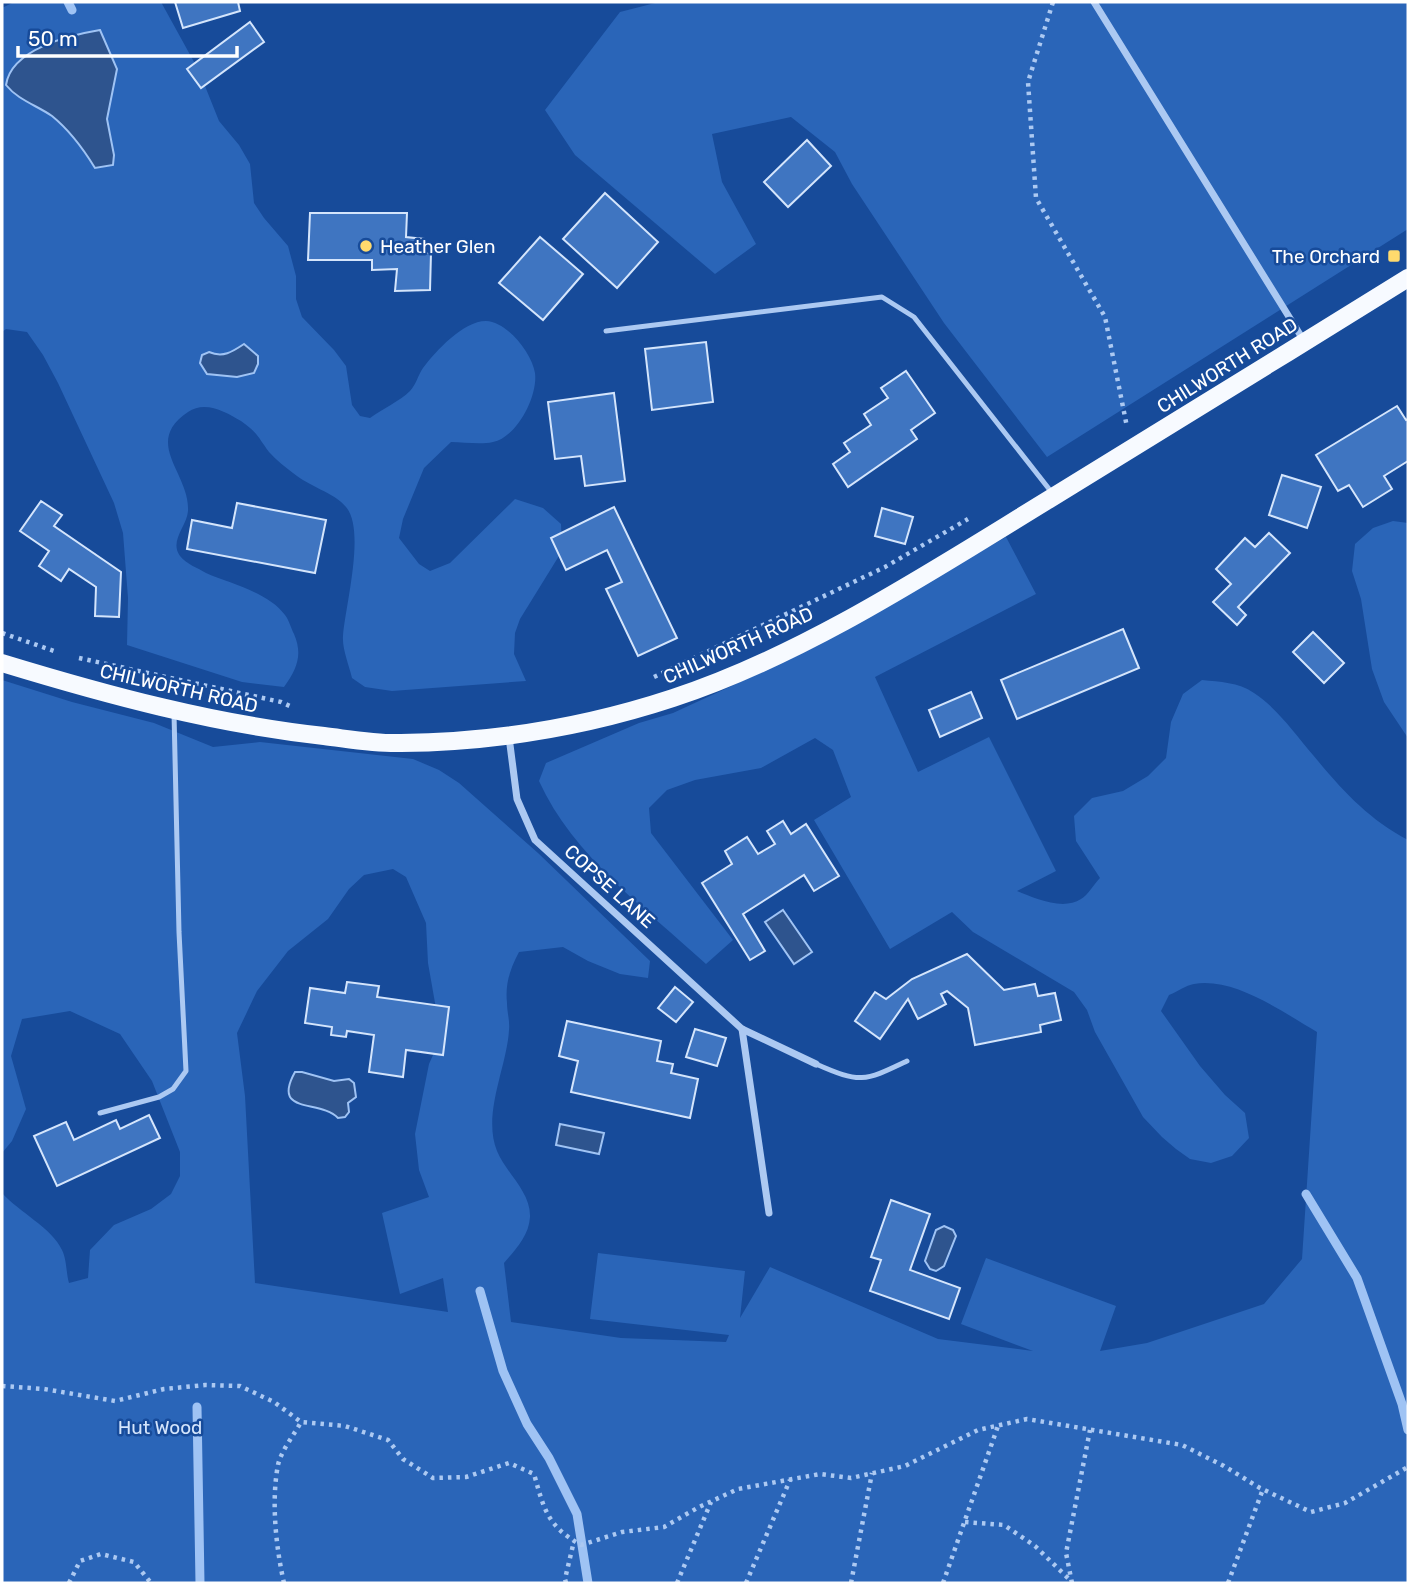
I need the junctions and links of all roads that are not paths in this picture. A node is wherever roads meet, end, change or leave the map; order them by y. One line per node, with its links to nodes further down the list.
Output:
1 (1094, 2): 4 (street)
2 (1408, 278): 4 (main road, CHILWORTH ROAD)
3 (606, 331): 5 (lane)
4 (1304, 342): 5 (main road, CHILWORTH ROAD)
5 (1055, 496): 8 (main road, CHILWORTH ROAD)
6 (2, 663): 7 (main road, CHILWORTH ROAD)
7 (174, 710): 8 (main road, CHILWORTH ROAD); 12 (lane)
8 (509, 736): 9 (street, COPSE LANE)
9 (742, 1029): 11 (street, COPSE LANE); 13 (street)
10 (907, 1060): 11 (lane)
11 (817, 1064)
12 (100, 1113)
13 (769, 1213)

